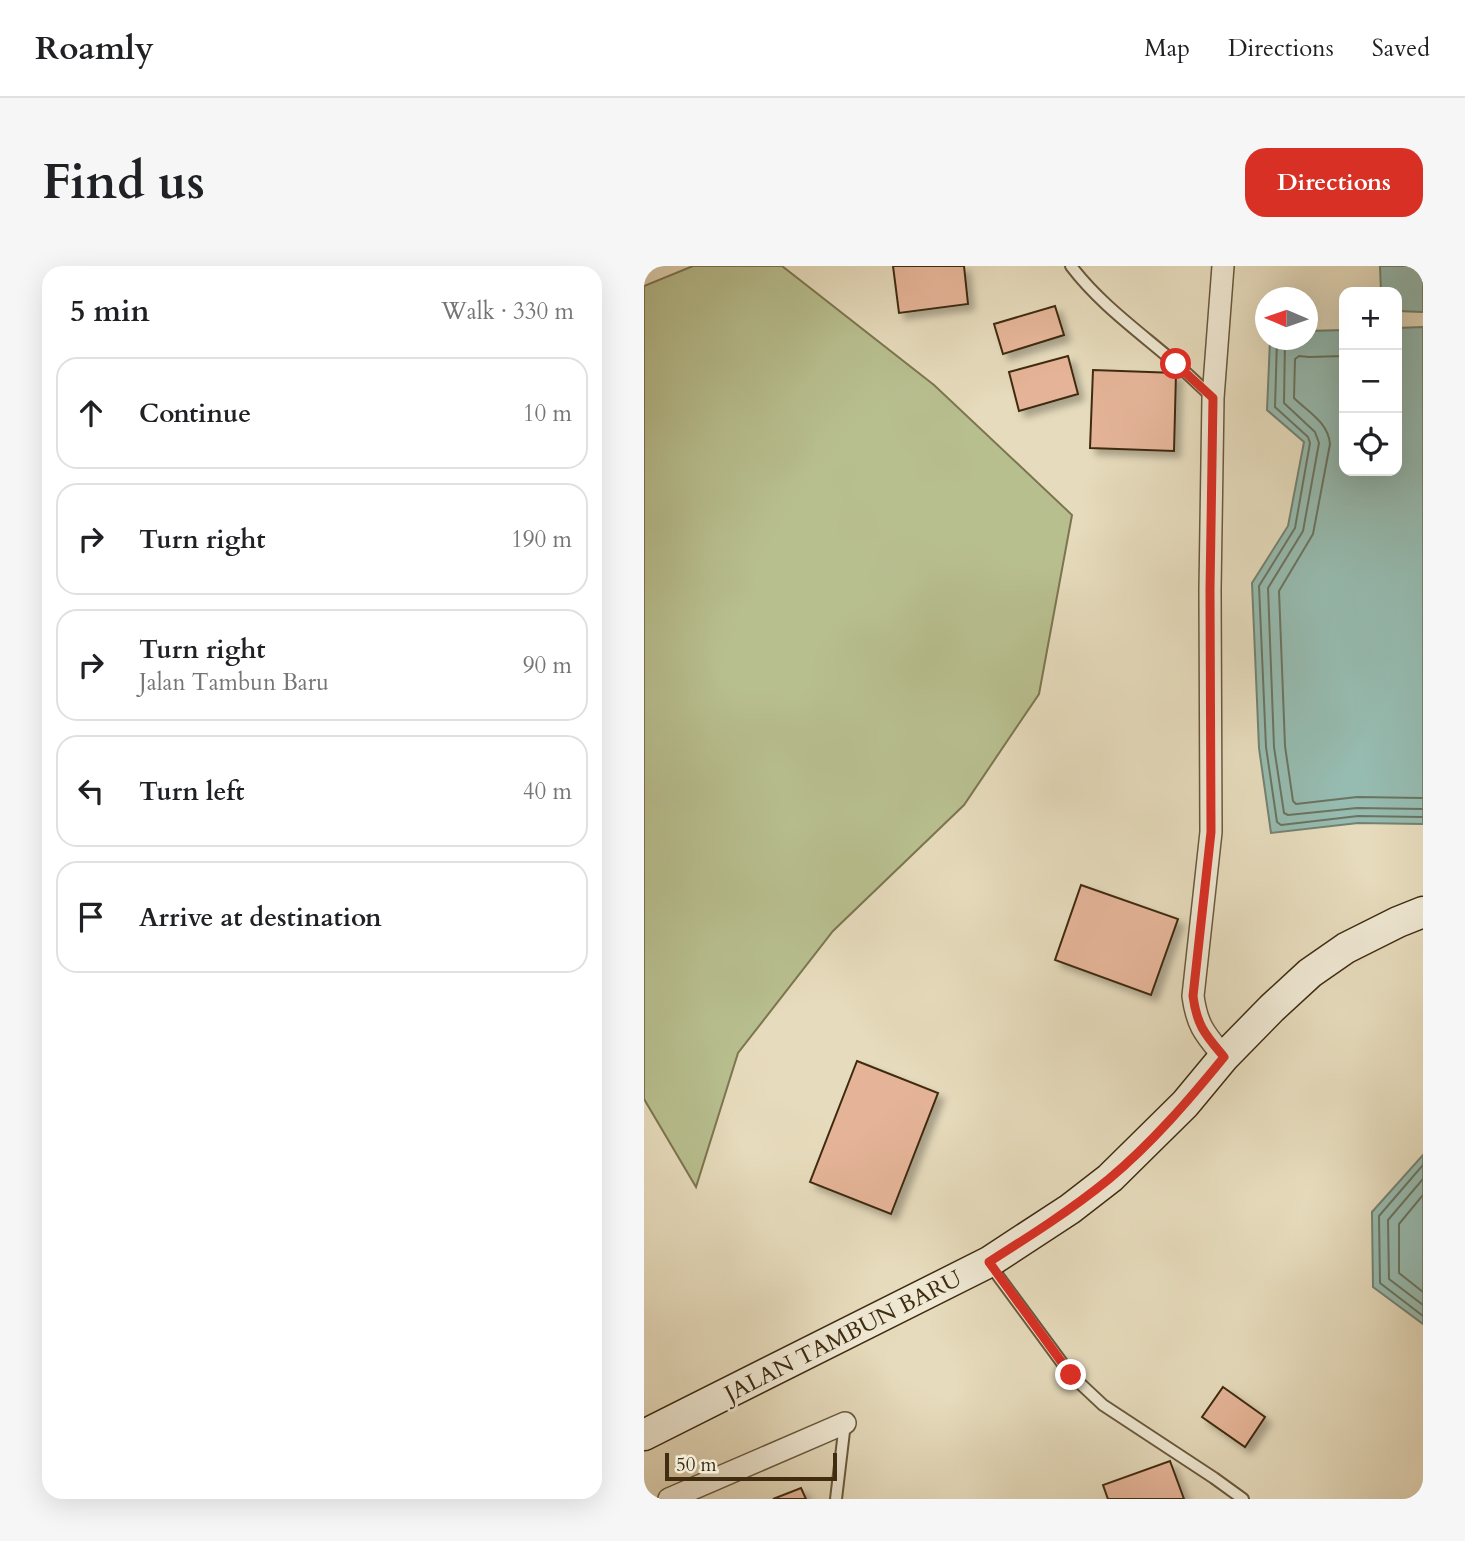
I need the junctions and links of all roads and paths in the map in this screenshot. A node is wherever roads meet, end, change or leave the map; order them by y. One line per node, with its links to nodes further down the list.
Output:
1 (1070, 266): 3 (lane)
2 (1223, 266): 3 (street)
3 (1213, 398): 5 (street)
4 (1423, 912): 5 (main road, JALAN TAMBUN BARU)
5 (1224, 1057): 6 (main road, JALAN TAMBUN BARU)
6 (989, 1262): 8 (main road, JALAN TAMBUN BARU); 11 (lane)
7 (845, 1423): 9 (street); 10 (lane)
8 (644, 1436)
9 (669, 1499)
10 (836, 1499)
11 (1243, 1499)

